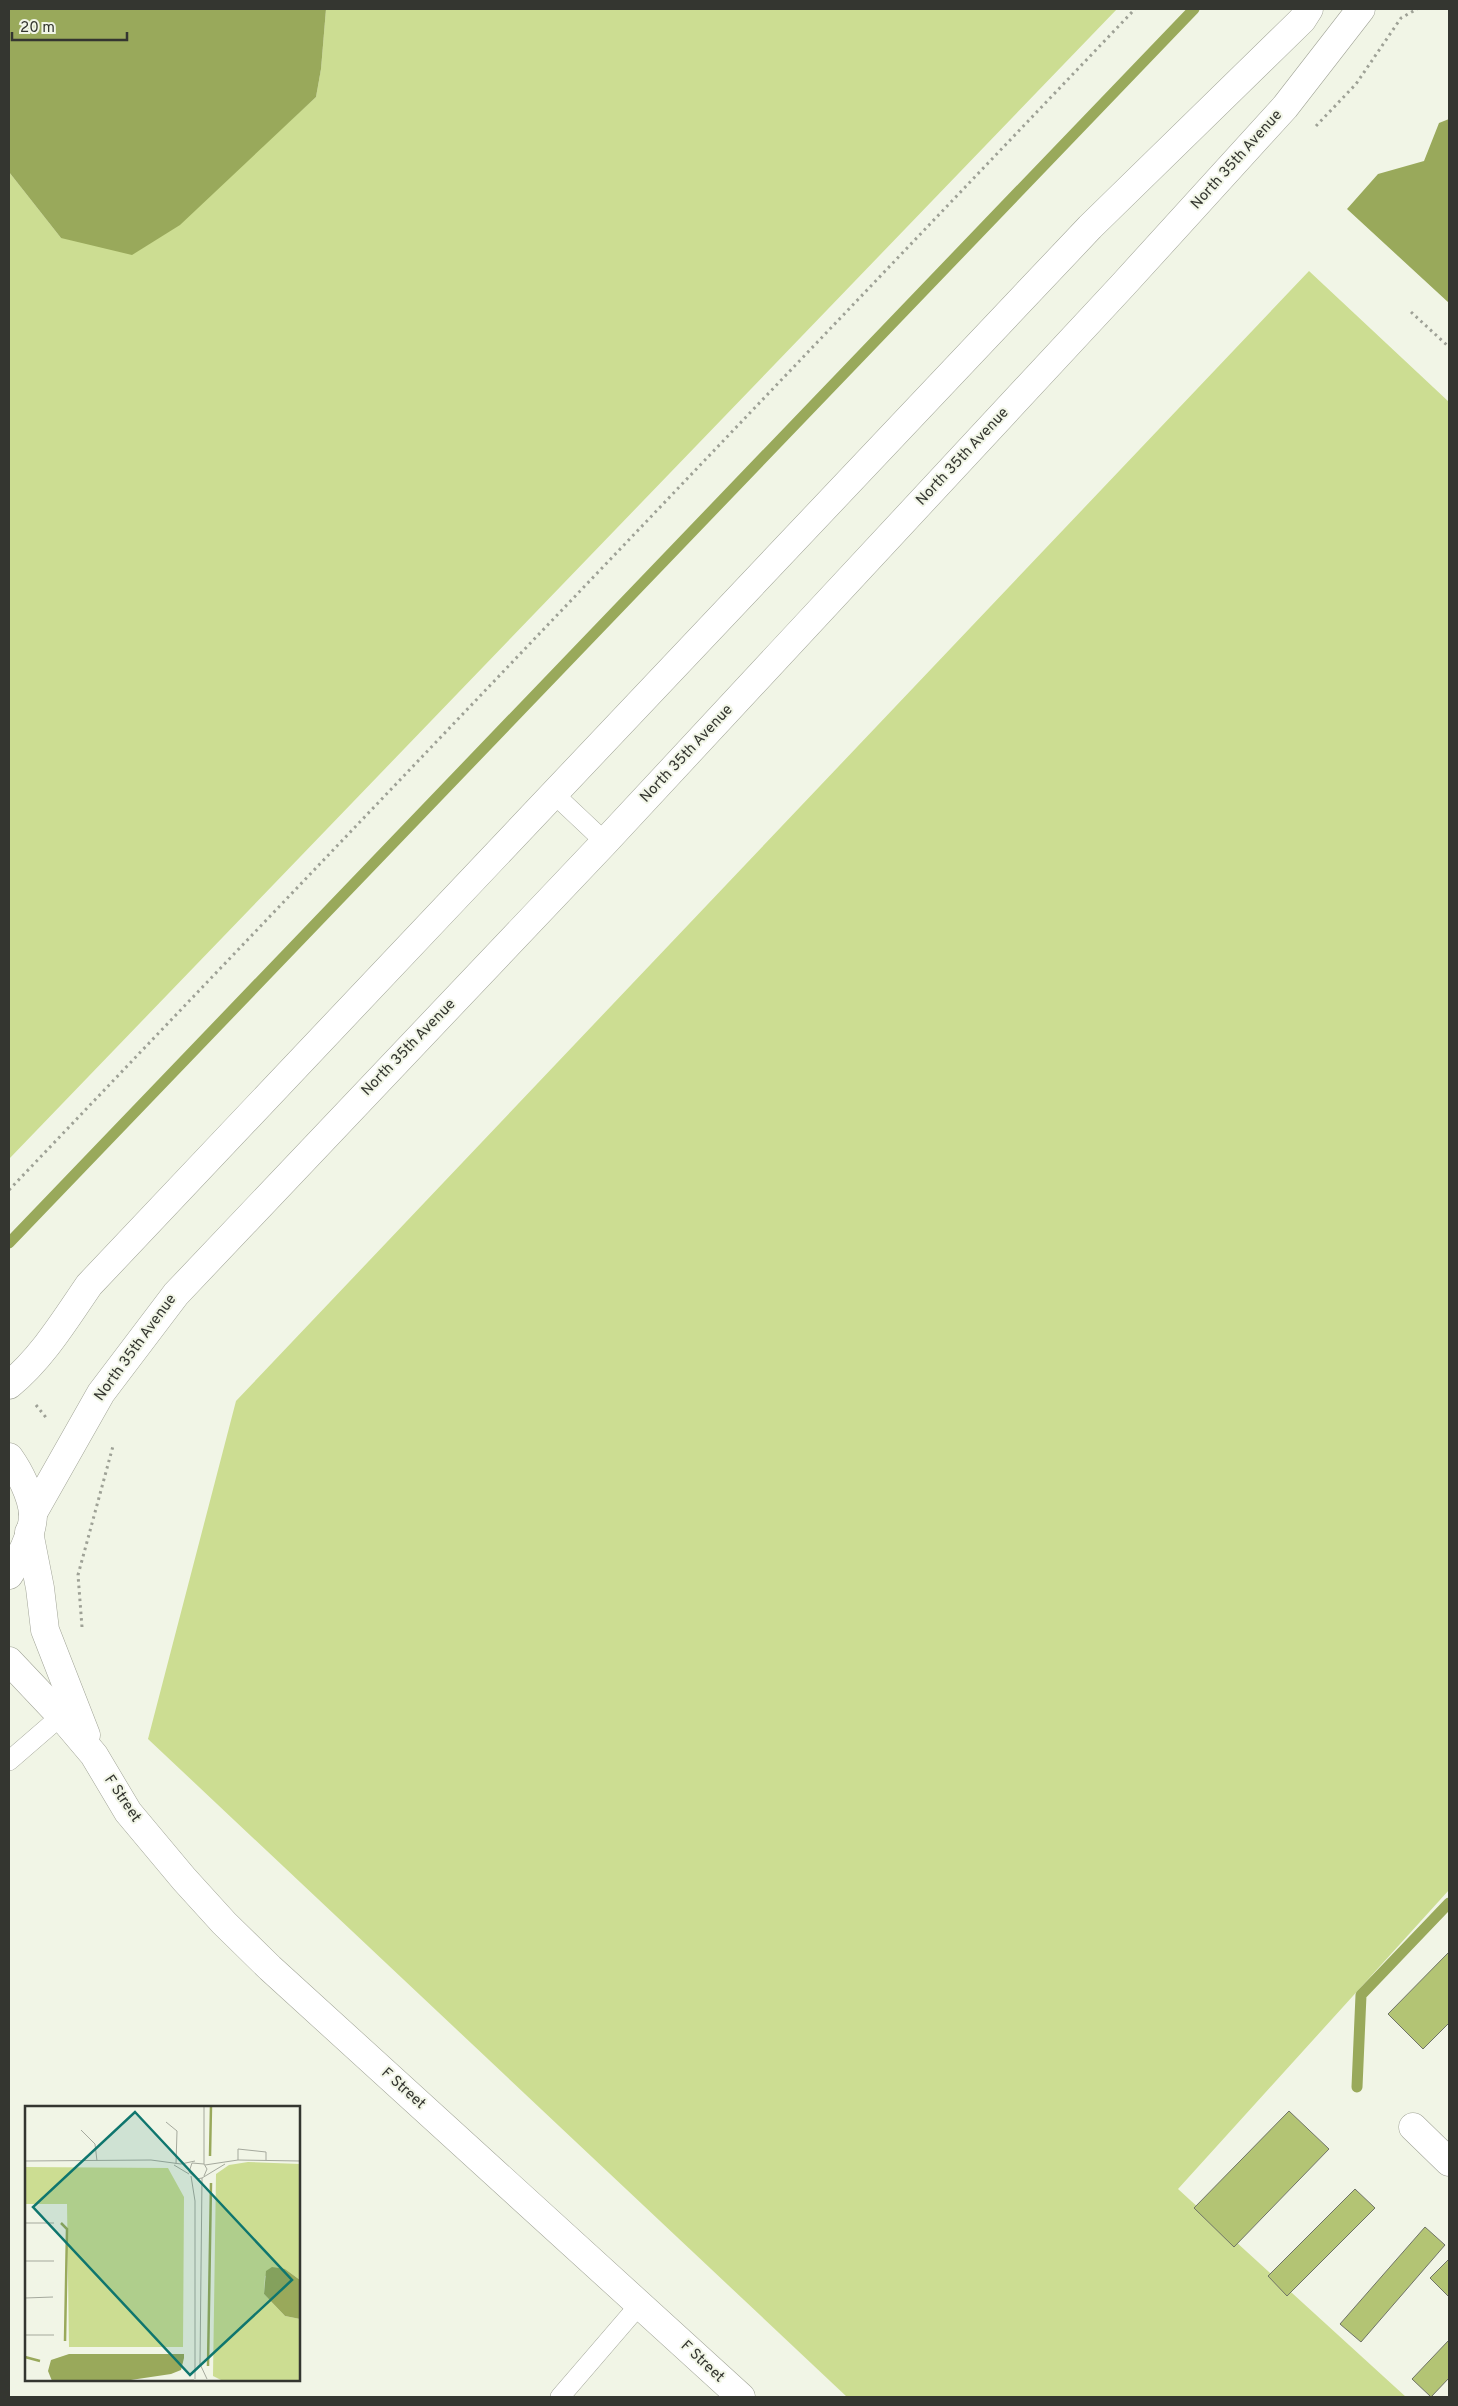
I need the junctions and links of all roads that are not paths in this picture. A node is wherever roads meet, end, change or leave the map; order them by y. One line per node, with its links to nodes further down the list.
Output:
1 (1309, 9): 3 (street)
2 (1362, 9): 4 (street, North 35th Avenue)
3 (553, 794): 4 (lane); 5 (street)
4 (605, 842): 7 (street, North 35th Avenue)
5 (9, 1385)
6 (9, 1457): 7 (street, F Street)
7 (31, 1522): 8 (street, North 35th Avenue); 11 (street, F Street)
8 (9, 1575)
9 (9, 1661): 10 (street, F Street)
10 (61, 1716): 11 (street, F Street); 12 (lane)
11 (94, 1755): 15 (street, F Street)
12 (9, 1761)
13 (1413, 2127): 14 (street)
14 (1449, 2162)
15 (640, 2304): 16 (lane); 17 (street, F Street)
16 (560, 2397)
17 (741, 2397)

